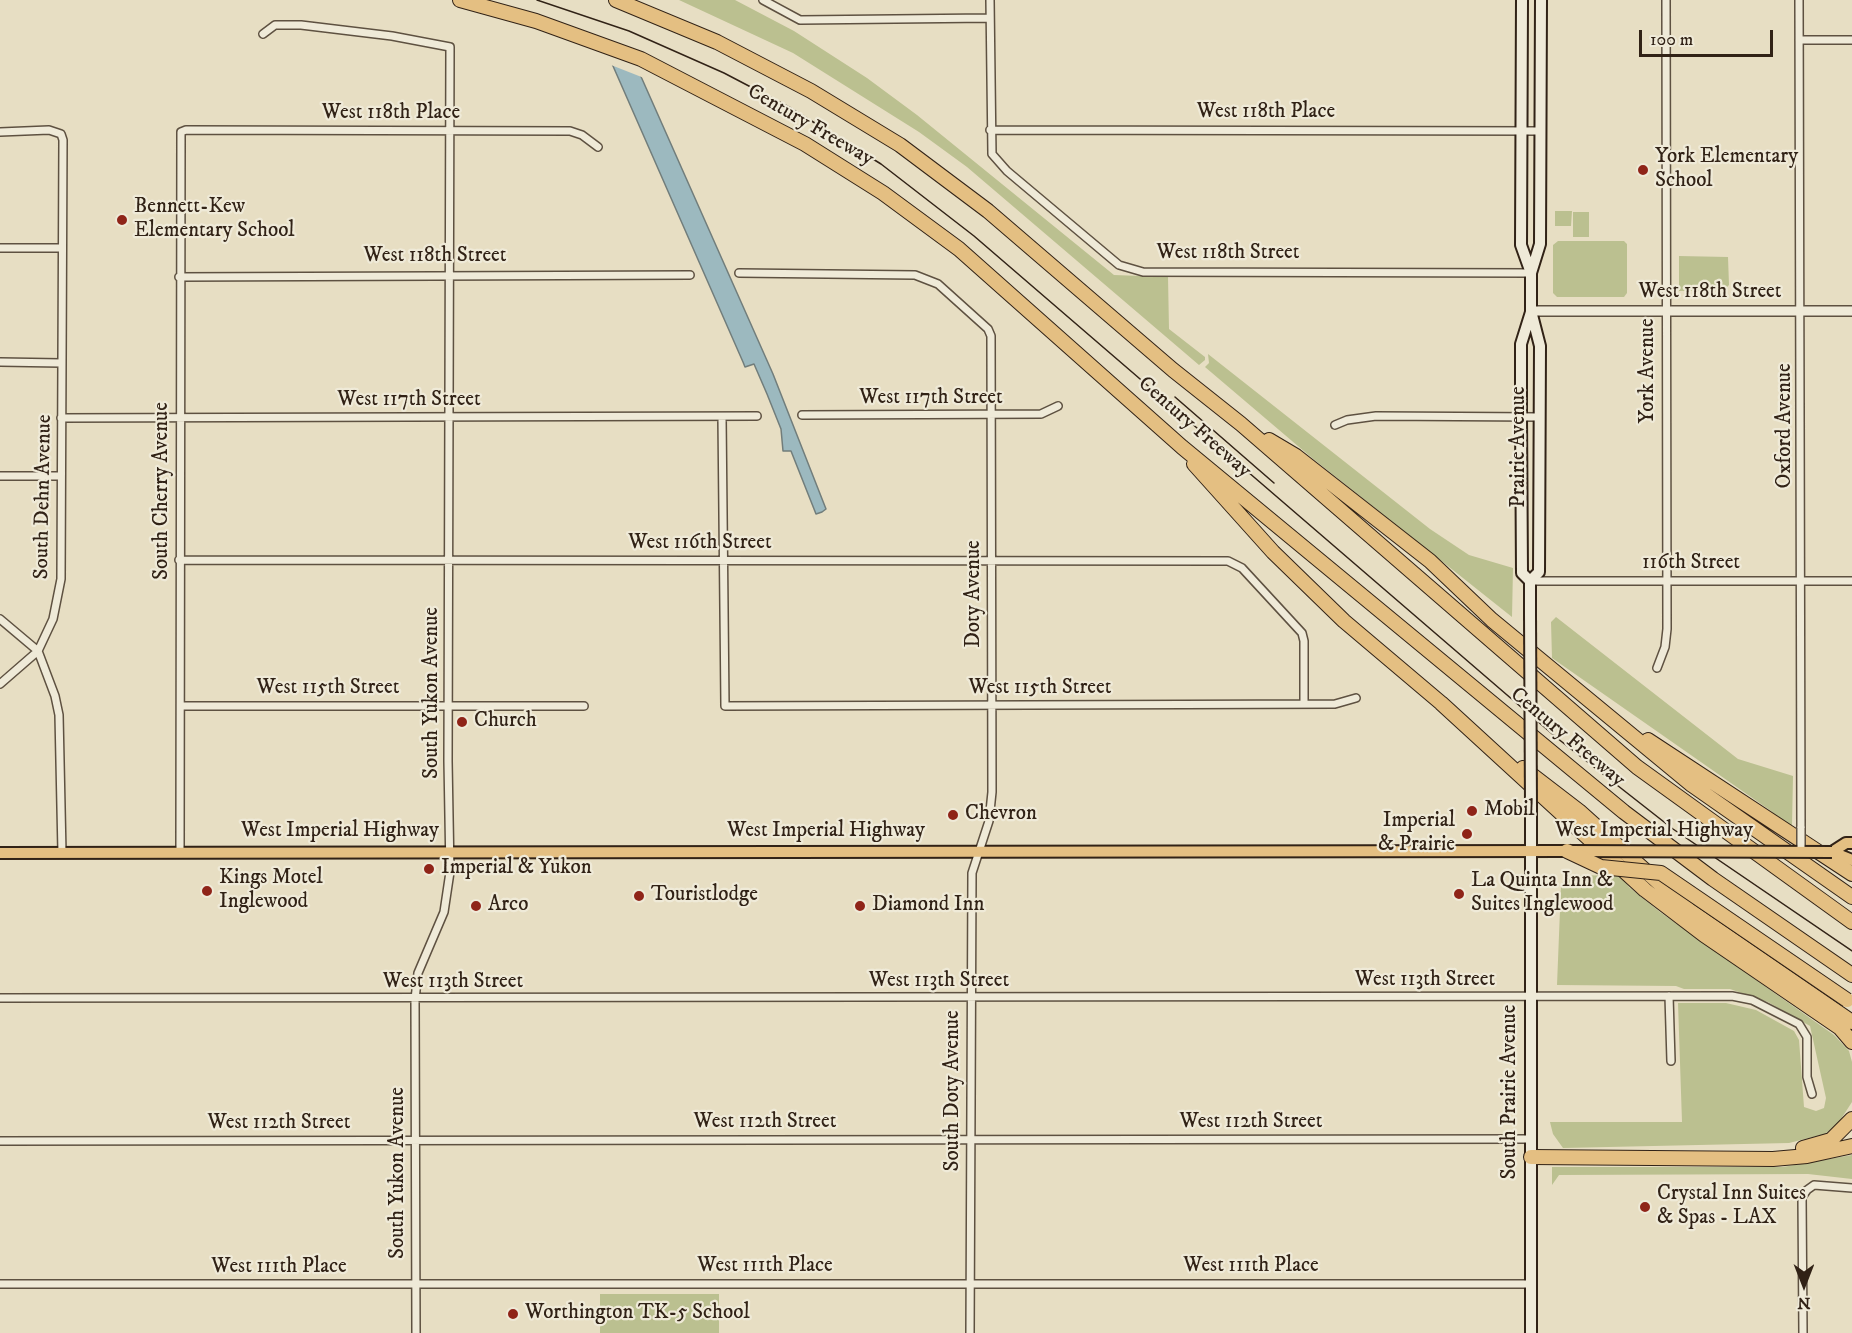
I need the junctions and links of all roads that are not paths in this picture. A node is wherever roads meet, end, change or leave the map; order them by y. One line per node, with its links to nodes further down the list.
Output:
1 (616, 0): 43 (highway, Century Freeway)
2 (763, 0): 9 (street)
3 (990, 0): 9 (street)
4 (1522, 0): 15 (main road, Prairie Avenue)
5 (1540, 0): 16 (main road, Prairie Avenue)
6 (1666, 0): 30 (street, York Avenue)
7 (1799, 0): 11 (street, Oxford Avenue)
8 (466, 1): 45 (highway, Century Freeway)
9 (990, 18): 13 (street)
10 (263, 34): 14 (street, South Yukon Avenue)
11 (1799, 40): 12 (street); 28 (street, Oxford Avenue)
12 (1852, 40)
13 (990, 130): 15 (street, West 118th Place); 23 (street, West 118th Street)
14 (450, 131): 18 (street, West 118th Place); 19 (street, West 118th Place); 24 (street, South Yukon Avenue)
15 (1522, 131): 16 (street, West 118th Place); 23 (main road, Prairie Avenue)
16 (1541, 131): 23 (main road, Prairie Avenue)
17 (0, 132): 21 (street, South Dehn Avenue)
18 (181, 132): 26 (street, South Cherry Avenue)
19 (598, 147)
20 (0, 248): 21 (street)
21 (62, 248): 32 (street, South Dehn Avenue)
22 (739, 273): 36 (street, Doty Avenue)
23 (1531, 273): 27 (main road, Prairie Avenue)
24 (449, 274): 25 (street, West 118th Street); 26 (street, West 118th Street); 38 (street, South Yukon Avenue)
25 (690, 275)
26 (179, 276): 37 (street, South Cherry Avenue)
27 (1531, 311): 30 (street, West 118th Street); 40 (main road, Prairie Avenue); 41 (main road, Prairie Avenue)
28 (1802, 311): 29 (street, West 118th Street); 30 (street, West 118th Street); 54 (street, Oxford Avenue)
29 (1852, 311)
30 (1666, 312): 53 (street, York Avenue)
31 (0, 362): 32 (street)
32 (61, 363): 42 (street, South Dehn Avenue)
33 (1058, 406): 36 (street, West 117th Street)
34 (802, 415): 36 (street, West 117th Street)
35 (757, 416): 39 (street, West 117th Street)
36 (991, 416): 48 (street, Doty Avenue)
37 (179, 417): 38 (street, West 117th Street); 42 (street, West 117th Street); 49 (street, South Cherry Avenue)
38 (449, 417): 39 (street, West 117th Street); 50 (street, South Yukon Avenue)
39 (722, 417): 51 (street)
40 (1521, 417): 41 (street); 44 (street); 52 (main road, Prairie Avenue)
41 (1539, 417): 52 (main road, Prairie Avenue)
42 (61, 418): 47 (street, South Dehn Avenue)
43 (1241, 424): 61 (highway); 81 (highway, Century Freeway)
44 (1335, 425)
45 (1182, 447): 62 (highway); 82 (highway, Century Freeway)
46 (0, 476): 47 (street)
47 (61, 476): 57 (street, South Dehn Avenue)
48 (991, 559): 51 (street, West 116th Street); 63 (street, West 116th Street); 67 (street, Doty Avenue)
49 (179, 560): 50 (street, West 116th Street); 64 (street, South Cherry Avenue)
50 (449, 561): 51 (street, West 116th Street); 65 (street, South Yukon Avenue)
51 (723, 561): 67 (street, West 115th Street)
52 (1530, 581): 53 (street, 116th Street); 72 (main road, Prairie Avenue, bridge)
53 (1666, 581): 54 (street, 116th Street); 58 (street, York Avenue)
54 (1803, 581): 55 (street, 116th Street); 74 (street, Oxford Avenue, bridge)
55 (1852, 581)
56 (0, 619): 57 (street)
57 (38, 651): 59 (street); 77 (street)
58 (1657, 668)
59 (0, 684)
60 (1356, 698): 63 (street, West 115th Street)
61 (1589, 702): 79 (highway); 80 (highway)
62 (1441, 703): 89 (highway); 90 (highway)
63 (1304, 704): 67 (street, West 115th Street)
64 (181, 706): 65 (street, West 115th Street); 69 (street, South Cherry Avenue)
65 (449, 706): 66 (street, West 115th Street); 70 (street, South Yukon Avenue)
66 (584, 706)
67 (992, 706): 71 (street, Doty Avenue)
68 (1852, 843): 75 (main road, West Imperial Highway)
69 (180, 851): 70 (main road, West Imperial Highway); 77 (main road, West Imperial Highway)
70 (450, 851): 71 (main road, West Imperial Highway); 87 (street, South Yukon Avenue)
71 (980, 851): 72 (main road, West Imperial Highway); 86 (street, South Doty Avenue)
72 (1531, 851): 73 (main road, West Imperial Highway); 84 (main road, South Prairie Avenue)
73 (1567, 851): 74 (main road, West Imperial Highway, bridge); 88 (highway, bridge)
74 (1801, 852): 75 (main road, West Imperial Highway, bridge)
75 (1832, 852): 78 (main road, West Imperial Highway)
76 (0, 853): 77 (main road, West Imperial Highway)
77 (62, 853)
78 (1852, 860)
79 (1852, 874)
80 (1852, 897)
81 (1852, 922)
82 (1852, 975)
83 (1669, 996): 84 (street, West 113th Street); 91 (street); 92 (street, West 113th Street)
84 (1531, 997): 86 (street, West 113th Street); 95 (main road, South Prairie Avenue)
85 (0, 998): 87 (street, West 113th Street)
86 (971, 998): 87 (street, West 113th Street); 94 (street, South Doty Avenue)
87 (415, 999): 96 (street, South Yukon Avenue)
88 (1850, 1001)
89 (1852, 1022)
90 (1852, 1042)
91 (1671, 1061)
92 (1812, 1094)
93 (1852, 1119): 100 (highway)
94 (970, 1139): 95 (street, West 112th Street); 96 (street, West 112th Street); 102 (street, South Doty Avenue)
95 (1531, 1139): 99 (main road, South Prairie Avenue)
96 (415, 1140): 97 (street, West 112th Street); 104 (street, South Yukon Avenue)
97 (0, 1141)
98 (1852, 1146): 100 (highway)
99 (1531, 1158): 100 (highway); 105 (main road, South Prairie Avenue)
100 (1773, 1159)
101 (1852, 1188): 109 (street)
102 (969, 1283): 104 (street, West 111th Place); 105 (street, West 111th Place); 107 (street, South Doty Avenue)
103 (0, 1284): 104 (street, West 111th Place)
104 (416, 1284): 106 (street, South Yukon Avenue)
105 (1530, 1284): 108 (main road, South Prairie Avenue)
106 (416, 1333)
107 (970, 1333)
108 (1530, 1333)
109 (1803, 1333)

